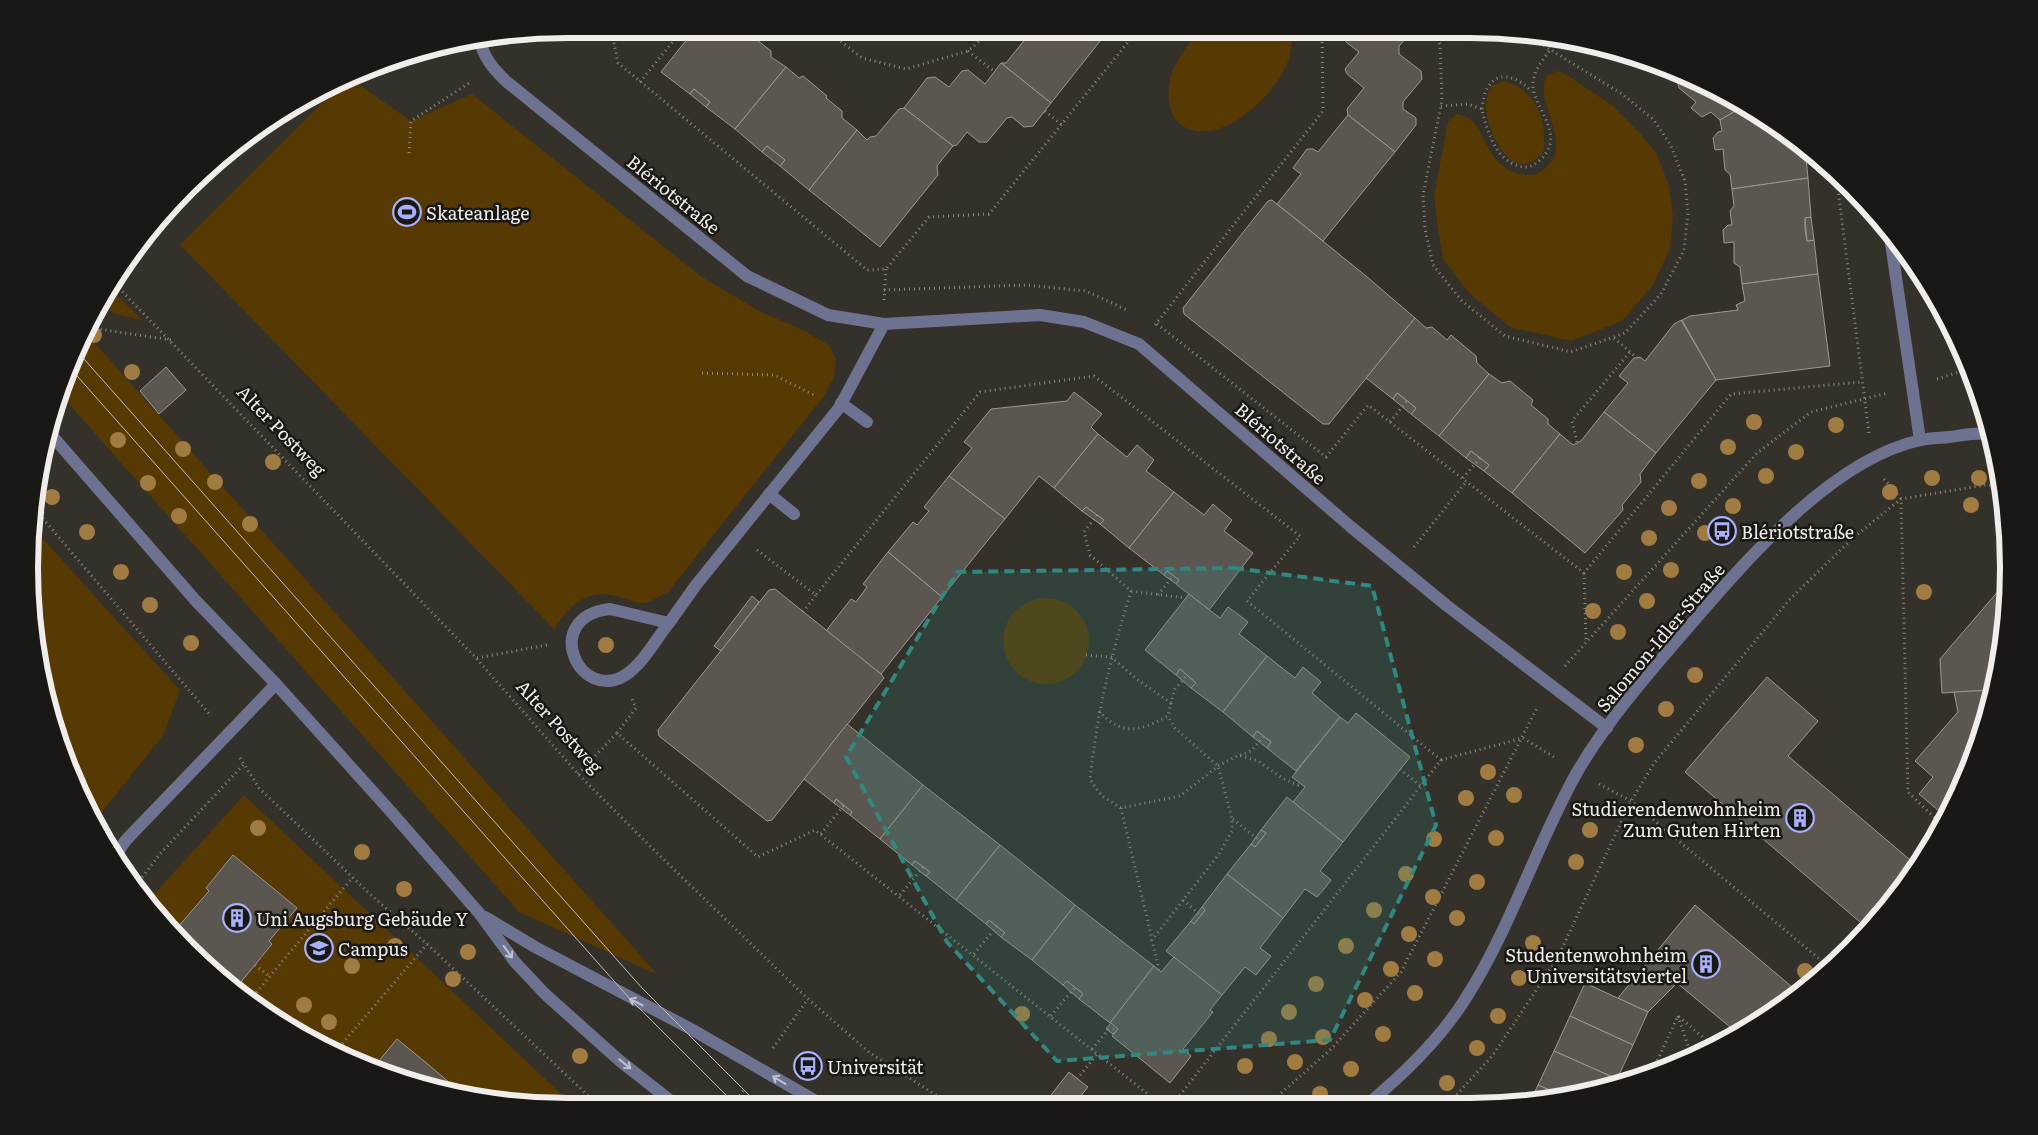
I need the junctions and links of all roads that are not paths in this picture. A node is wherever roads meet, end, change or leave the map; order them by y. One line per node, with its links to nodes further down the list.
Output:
1 (481, 45): 3 (street, Blériotstraße)
2 (1891, 246): 8 (street)
3 (884, 324): 4 (street); 13 (street, Blériotstraße)
4 (840, 405): 5 (street); 9 (street)
5 (867, 422)
6 (1983, 433): 8 (street, Salomon-Idler-Straße)
7 (54, 438): 12 (street)
8 (1920, 440): 13 (street, Salomon-Idler-Straße)
9 (769, 494): 10 (street); 11 (street)
10 (794, 514)
11 (669, 623): 11 (street)
12 (276, 684): 14 (street); 15 (street)
13 (1607, 728): 18 (street, Salomon-Idler-Straße)
14 (119, 849)
15 (479, 913): 16 (street, one-way to 16); 17 (street, one-way to 15)
16 (667, 1098)
17 (811, 1098)
18 (1375, 1098)

